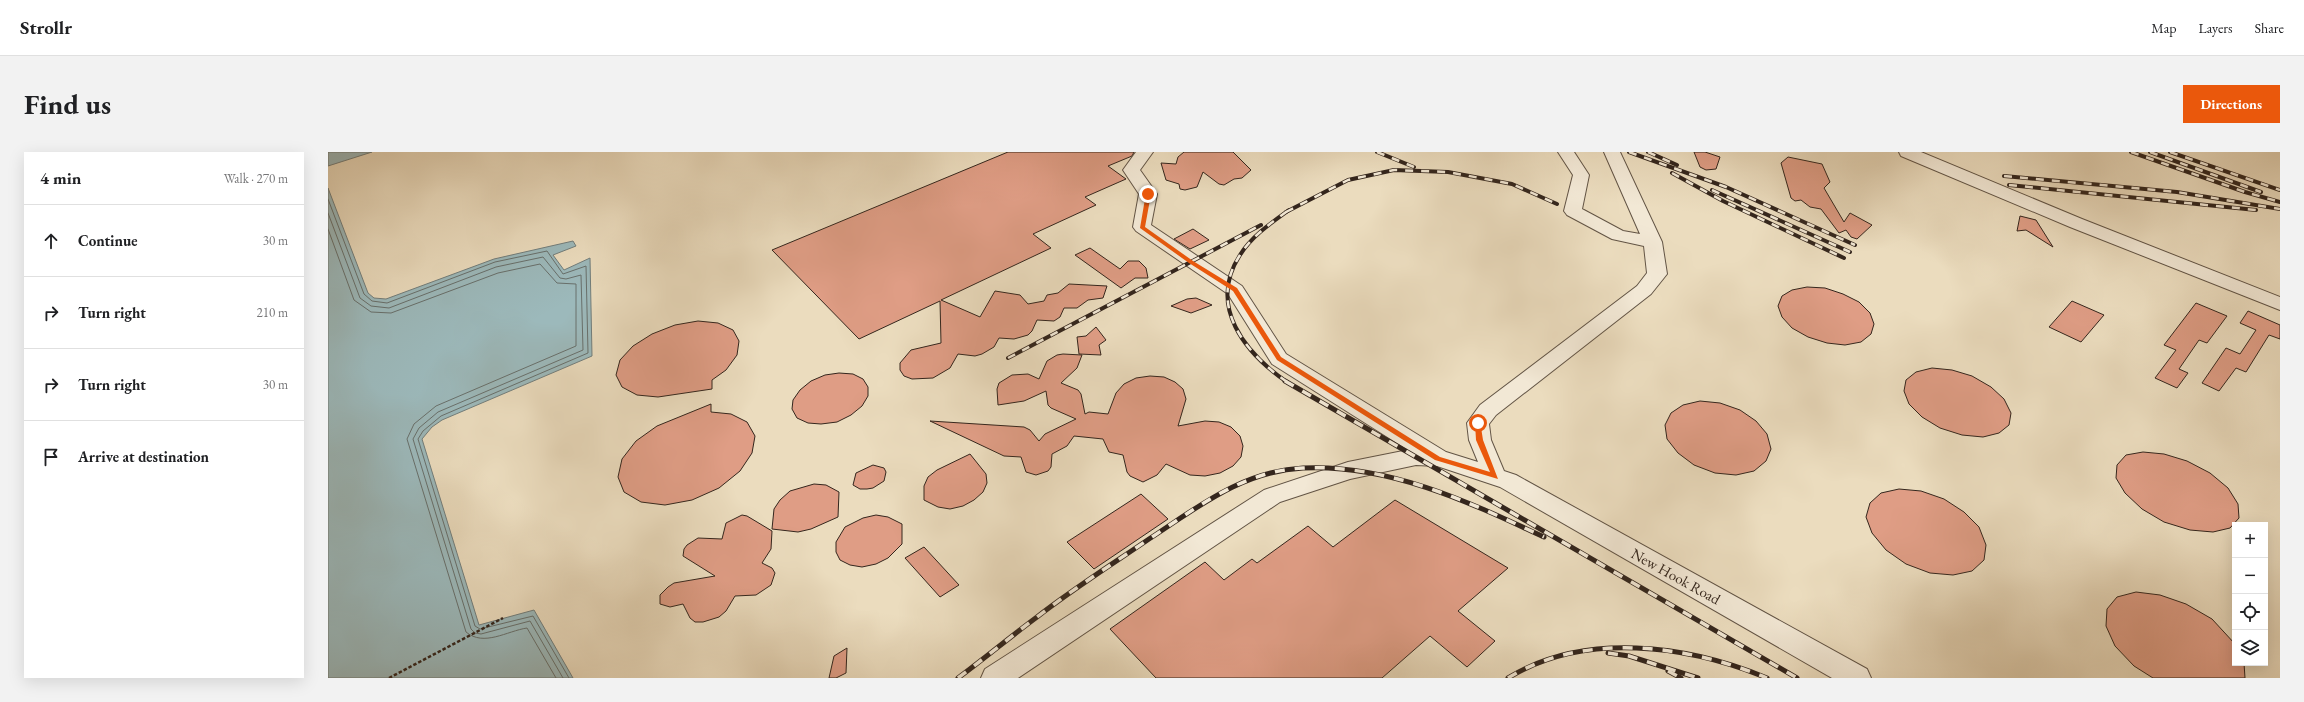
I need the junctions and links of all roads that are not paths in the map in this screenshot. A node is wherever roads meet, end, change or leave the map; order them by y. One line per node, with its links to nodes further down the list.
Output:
1 (1144, 152): 7 (street)
2 (1566, 152): 5 (street)
3 (1612, 152): 5 (street)
4 (1907, 152): 6 (street)
5 (1653, 242): 8 (street)
6 (2280, 304)
7 (1438, 458): 8 (street, New Hook Road); 9 (street)
8 (1495, 477): 10 (street, New Hook Road)
9 (995, 678)
10 (1856, 678)

